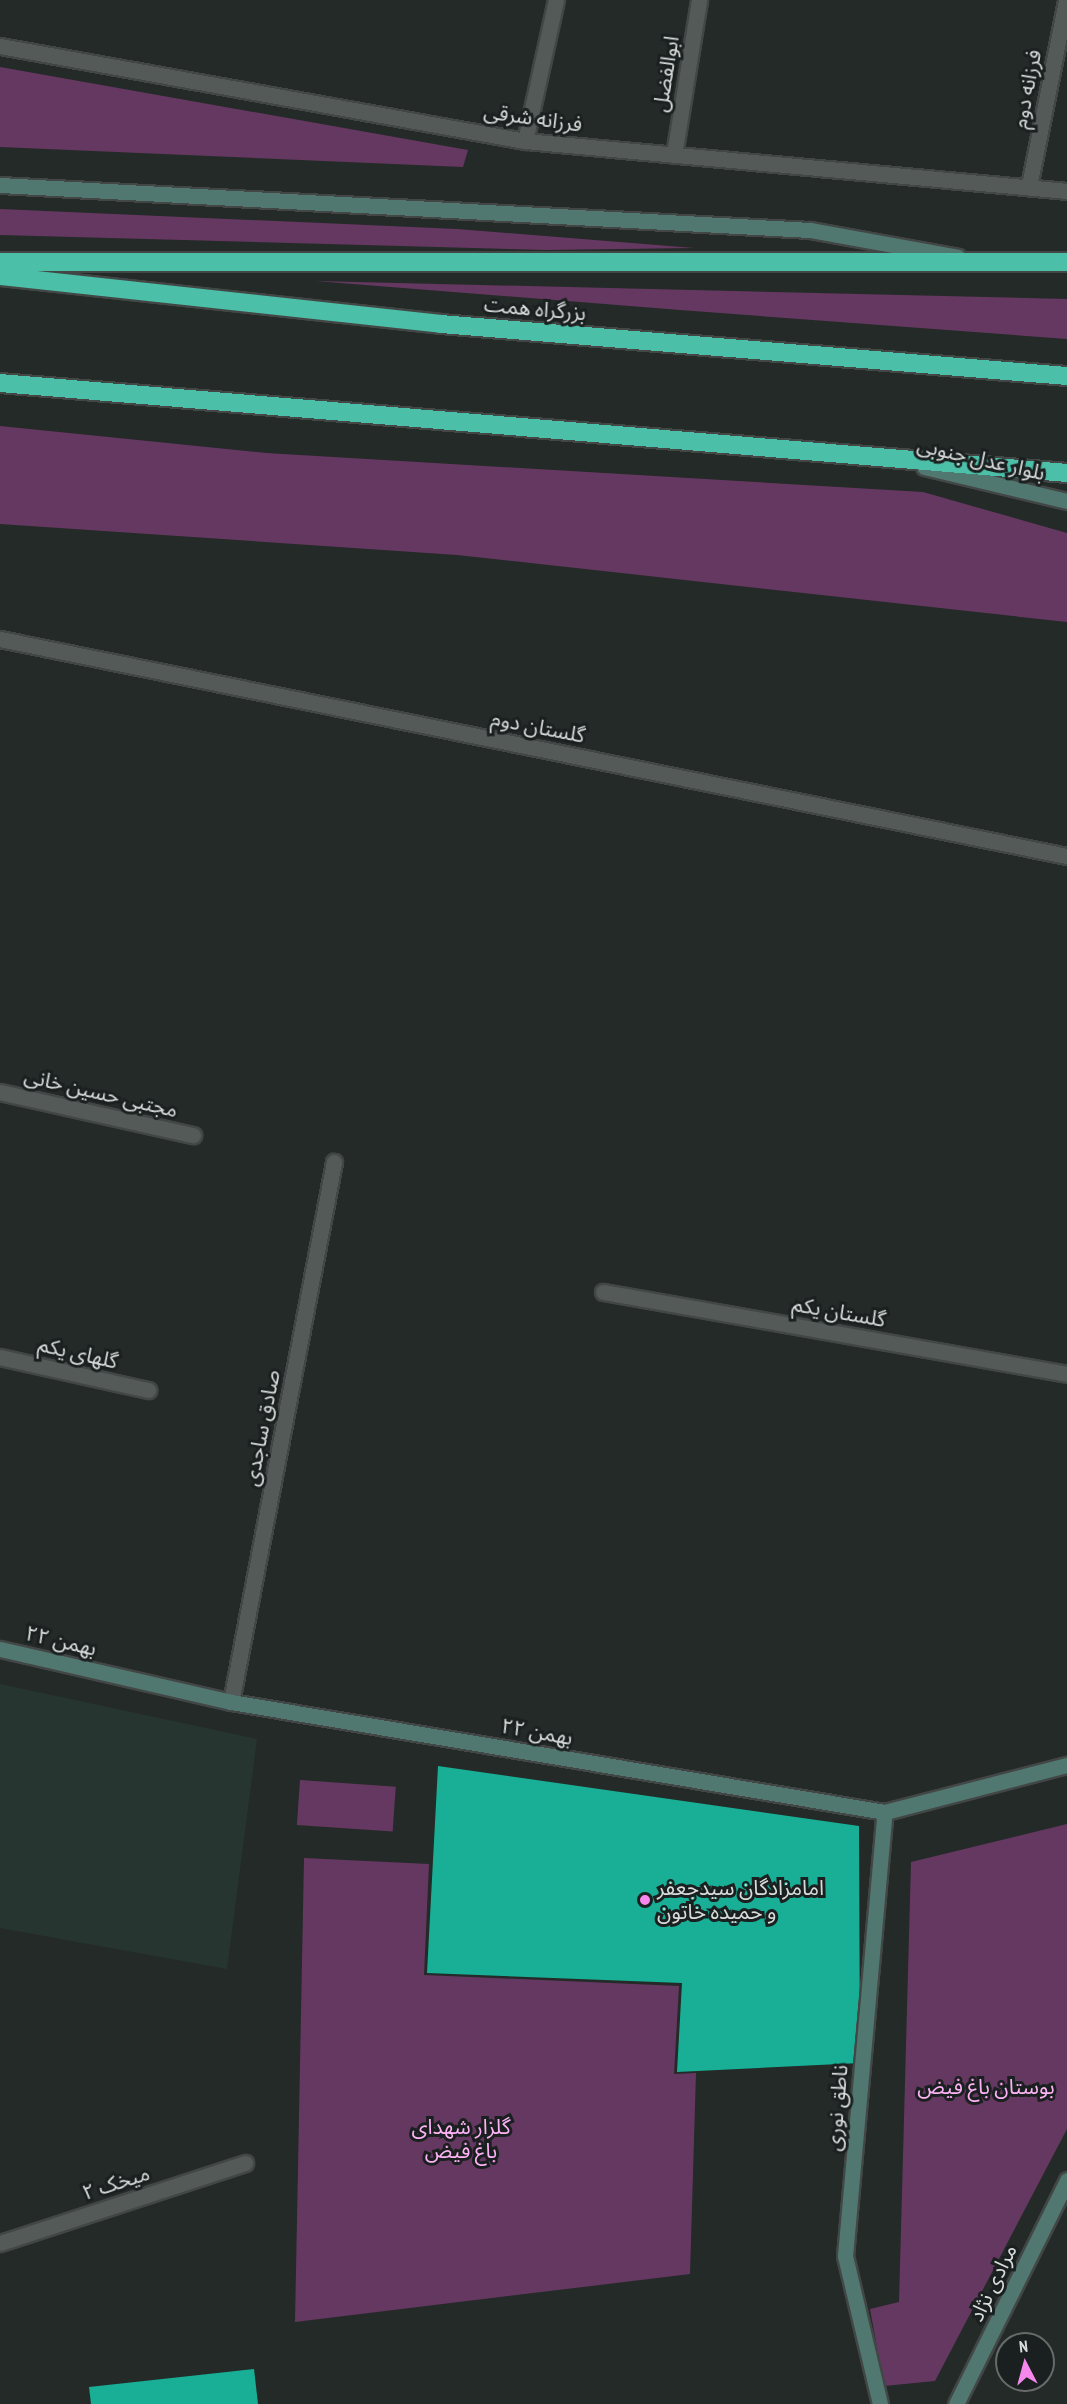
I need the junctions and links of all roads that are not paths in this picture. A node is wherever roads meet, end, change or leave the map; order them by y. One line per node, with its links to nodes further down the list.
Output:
1 (556, 0): 5 (street)
2 (699, 0): 6 (street, ابوالفضل)
3 (1066, 0): 8 (street, فرزانه دوم)
4 (0, 46): 5 (street, فرزانه شرقی)
5 (525, 141): 6 (street, فرزانه شرقی)
6 (674, 155): 8 (street, فرزانه شرقی)
7 (0, 185): 10 (main road)
8 (1029, 186): 9 (street, فرزانه شرقی)
9 (1067, 191)
10 (972, 259): 11 (highway); 12 (highway)
11 (0, 262)
12 (1067, 262)
13 (0, 276): 14 (highway, بزرگراه همت)
14 (1067, 376)
15 (0, 383): 16 (highway)
16 (886, 459): 17 (highway); 18 (main road, بلوار عدل جنوبی)
17 (1067, 473)
18 (1067, 501)
19 (0, 639): 20 (street, گلستان دوم)
20 (1067, 856)
21 (0, 1092): 22 (street, مجتبی حسین خانی)
22 (193, 1135)
23 (334, 1162): 29 (street, صادق ساجدی)
24 (603, 1292): 26 (street, گلستان یکم)
25 (0, 1357): 27 (street, گلهای یکم)
26 (1067, 1374)
27 (148, 1390)
28 (0, 1649): 29 (main road, ۲۲ بهمن)
29 (231, 1702): 31 (main road, ۲۲ بهمن)
30 (1067, 1765): 31 (main road, ۲۲ بهمن)
31 (885, 1812): 35 (main road, ناطق نوری)
32 (245, 2163): 34 (street, میخک ۲)
33 (1066, 2185): 36 (main road, مرادی نژاد)
34 (0, 2243)
35 (880, 2404)
36 (956, 2404)

